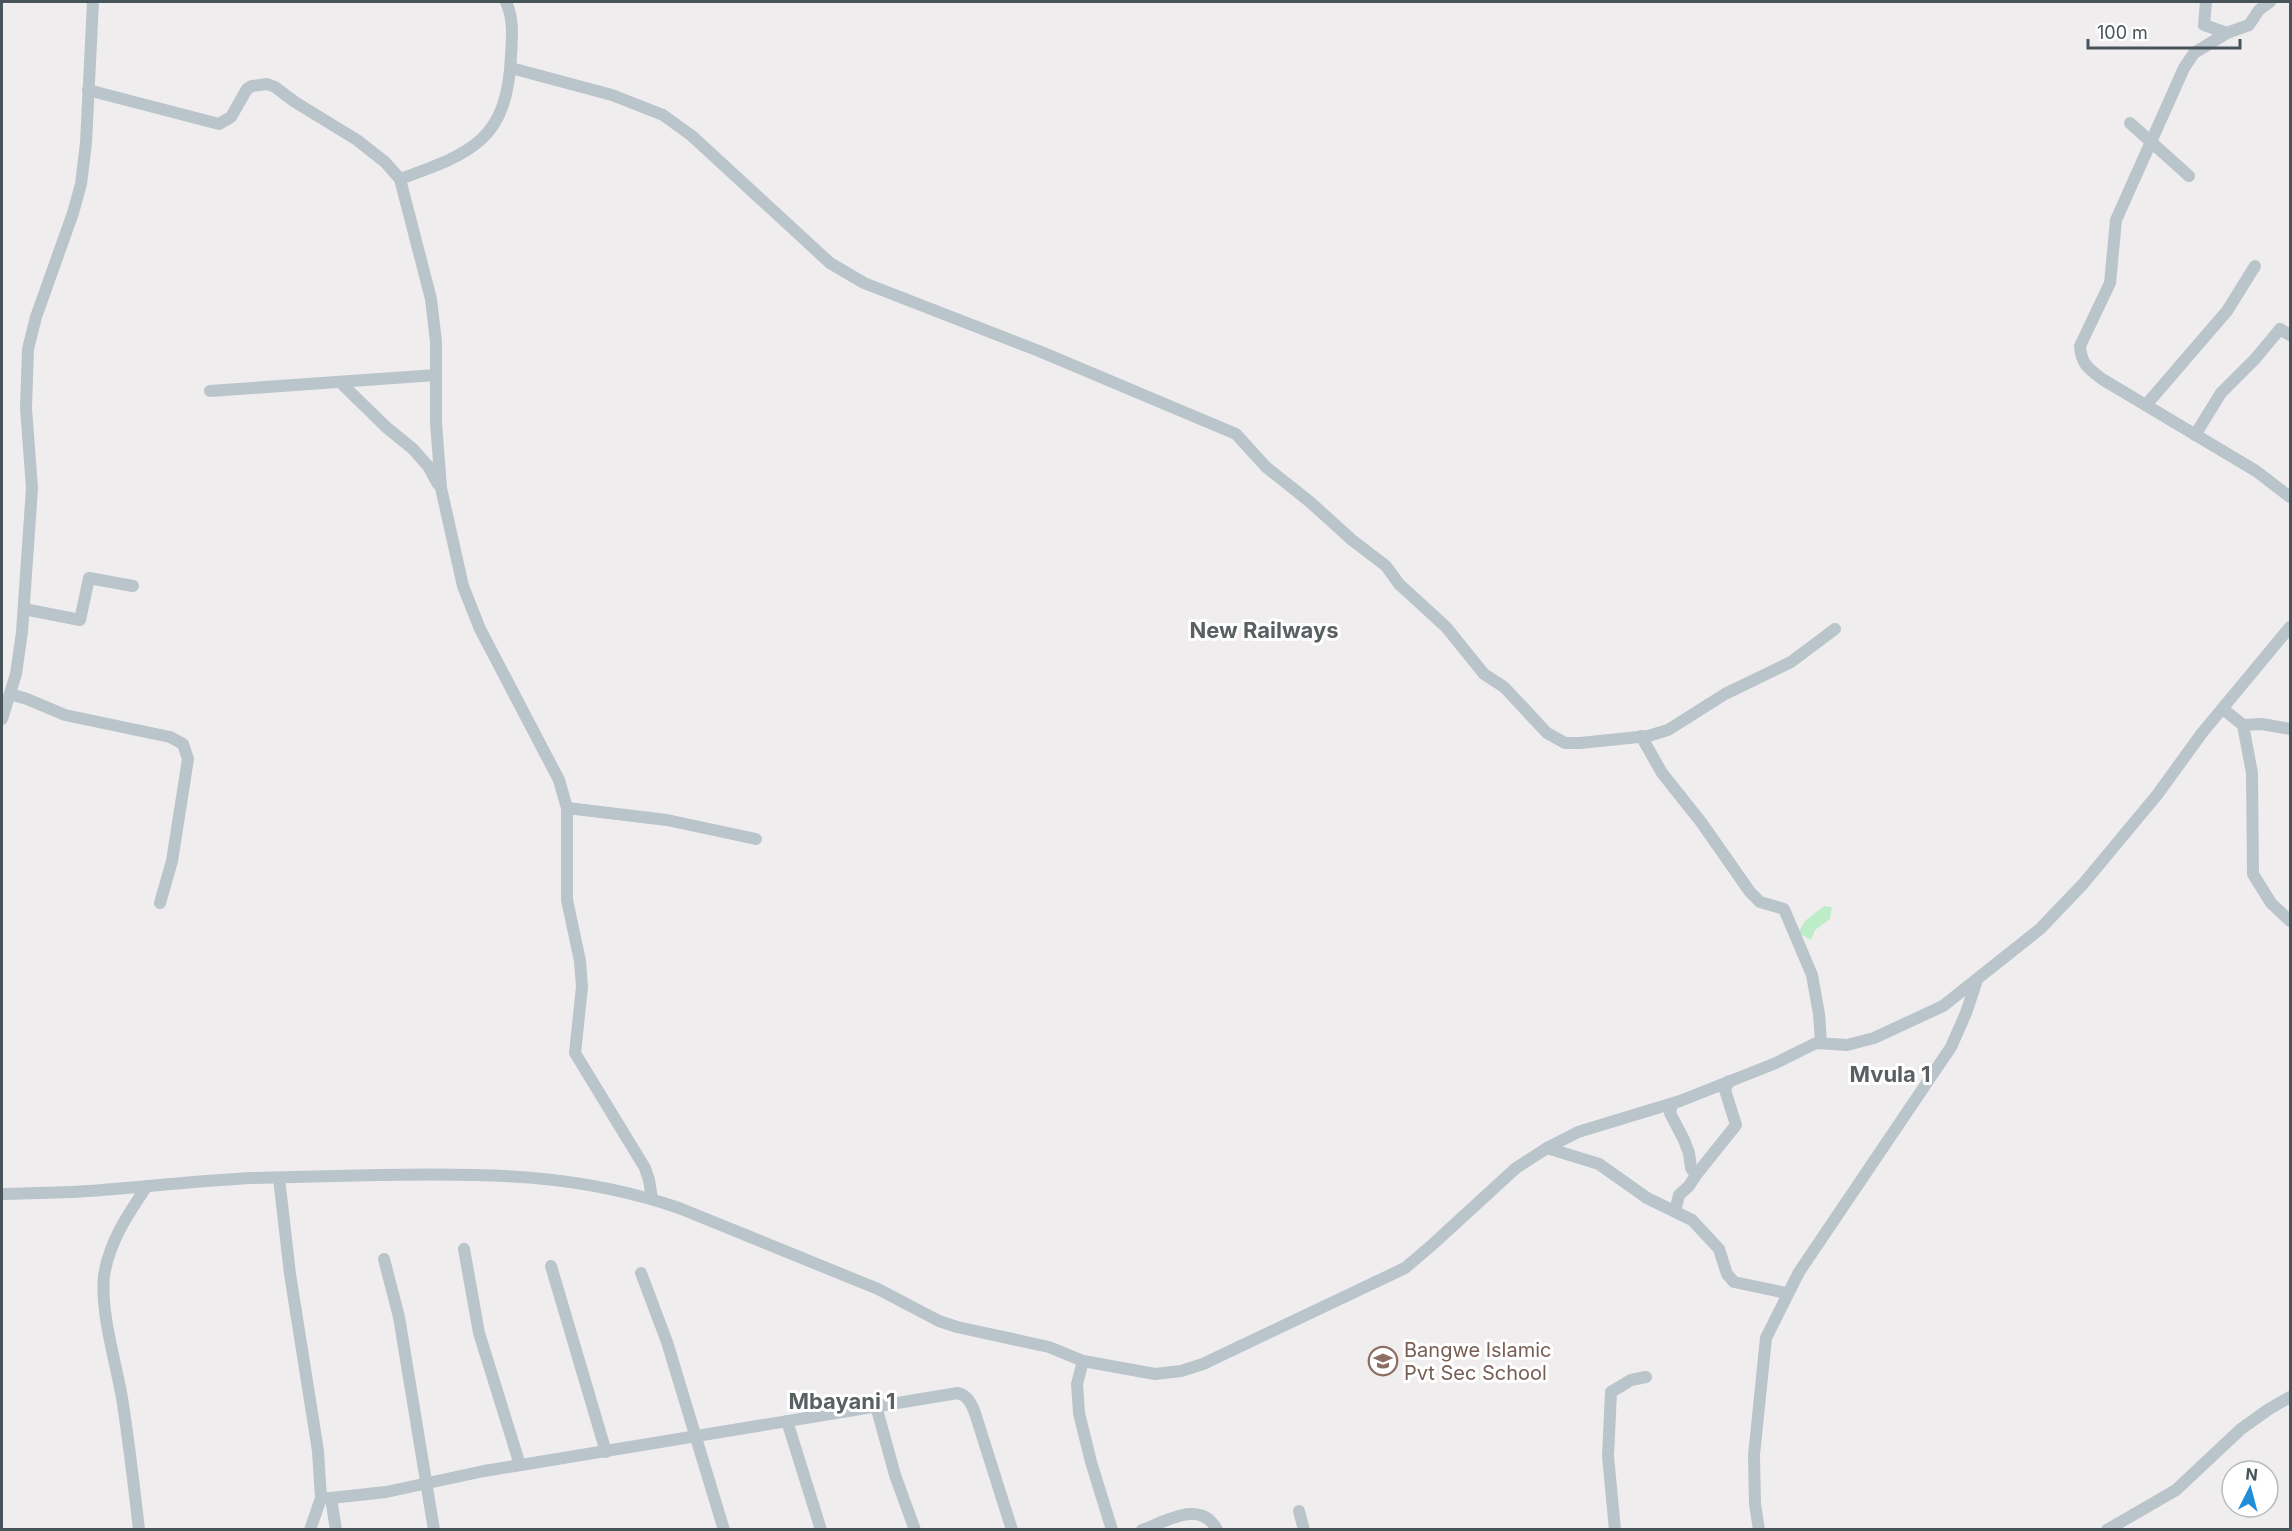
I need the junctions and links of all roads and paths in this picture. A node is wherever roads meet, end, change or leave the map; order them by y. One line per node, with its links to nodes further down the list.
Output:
1 (93, 2): 7 (street)
2 (506, 2): 6 (street)
3 (2206, 2): 5 (street)
4 (2270, 2): 5 (street)
5 (2227, 33): 9 (street)
6 (511, 68): 11 (street); 30 (street)
7 (88, 90): 11 (street); 22 (street)
8 (2130, 123): 9 (street)
9 (2151, 142): 10 (street); 17 (street)
10 (2189, 176)
11 (400, 179): 14 (street)
12 (2255, 266): 17 (street)
13 (2290, 335): 18 (street)
14 (436, 375): 15 (street); 19 (street)
15 (340, 382): 16 (street); 19 (street)
16 (210, 391)
17 (2146, 405): 18 (street)
18 (2195, 435): 20 (street)
19 (441, 489): 31 (street)
20 (2290, 497)
21 (133, 586): 22 (street)
22 (24, 609): 25 (street)
23 (2290, 627): 26 (street)
24 (1835, 629): 30 (street)
25 (10, 694): 27 (street); 33 (street)
26 (2223, 709): 28 (street); 35 (street)
27 (2, 719)
28 (2243, 725): 29 (street); 34 (street)
29 (2290, 729)
30 (1641, 736): 36 (street)
31 (567, 808): 32 (street); 44 (street)
32 (756, 839)
33 (160, 903)
34 (2290, 921)
35 (1977, 980): 36 (street); 50 (street)
36 (1821, 1042): 37 (street)
37 (1729, 1081): 38 (street); 40 (street)
38 (1672, 1104): 39 (street); 40 (street)
39 (1547, 1148): 45 (street); 51 (street)
40 (1696, 1175): 45 (street)
41 (279, 1178): 42 (street); 44 (street); 60 (street)
42 (147, 1186): 43 (street); 62 (street)
43 (2, 1194)
44 (652, 1199): 51 (street)
45 (1675, 1211): 50 (street)
46 (464, 1249): 58 (street)
47 (384, 1259): 59 (street)
48 (551, 1266): 57 (street)
49 (640, 1273): 56 (street)
50 (1786, 1293): 75 (street)
51 (1083, 1361): 70 (street)
52 (1646, 1377): 74 (street)
53 (2290, 1397): 76 (street)
54 (876, 1406): 55 (street); 68 (street); 69 (street)
55 (788, 1421): 56 (street); 67 (street)
56 (694, 1436): 57 (street); 66 (street)
57 (606, 1452): 58 (street)
58 (520, 1465): 59 (street)
59 (426, 1484): 60 (street); 65 (street)
60 (326, 1498): 63 (street); 64 (street)
61 (1299, 1511): 73 (street)
62 (139, 1530)
63 (310, 1530)
64 (336, 1530)
65 (434, 1530)
66 (724, 1530)
67 (821, 1530)
68 (915, 1530)
69 (1012, 1530)
70 (1112, 1530)
71 (1142, 1530): 72 (street)
72 (1217, 1530)
73 (1304, 1530)
74 (1615, 1530)
75 (1759, 1530)
76 (2107, 1530)

